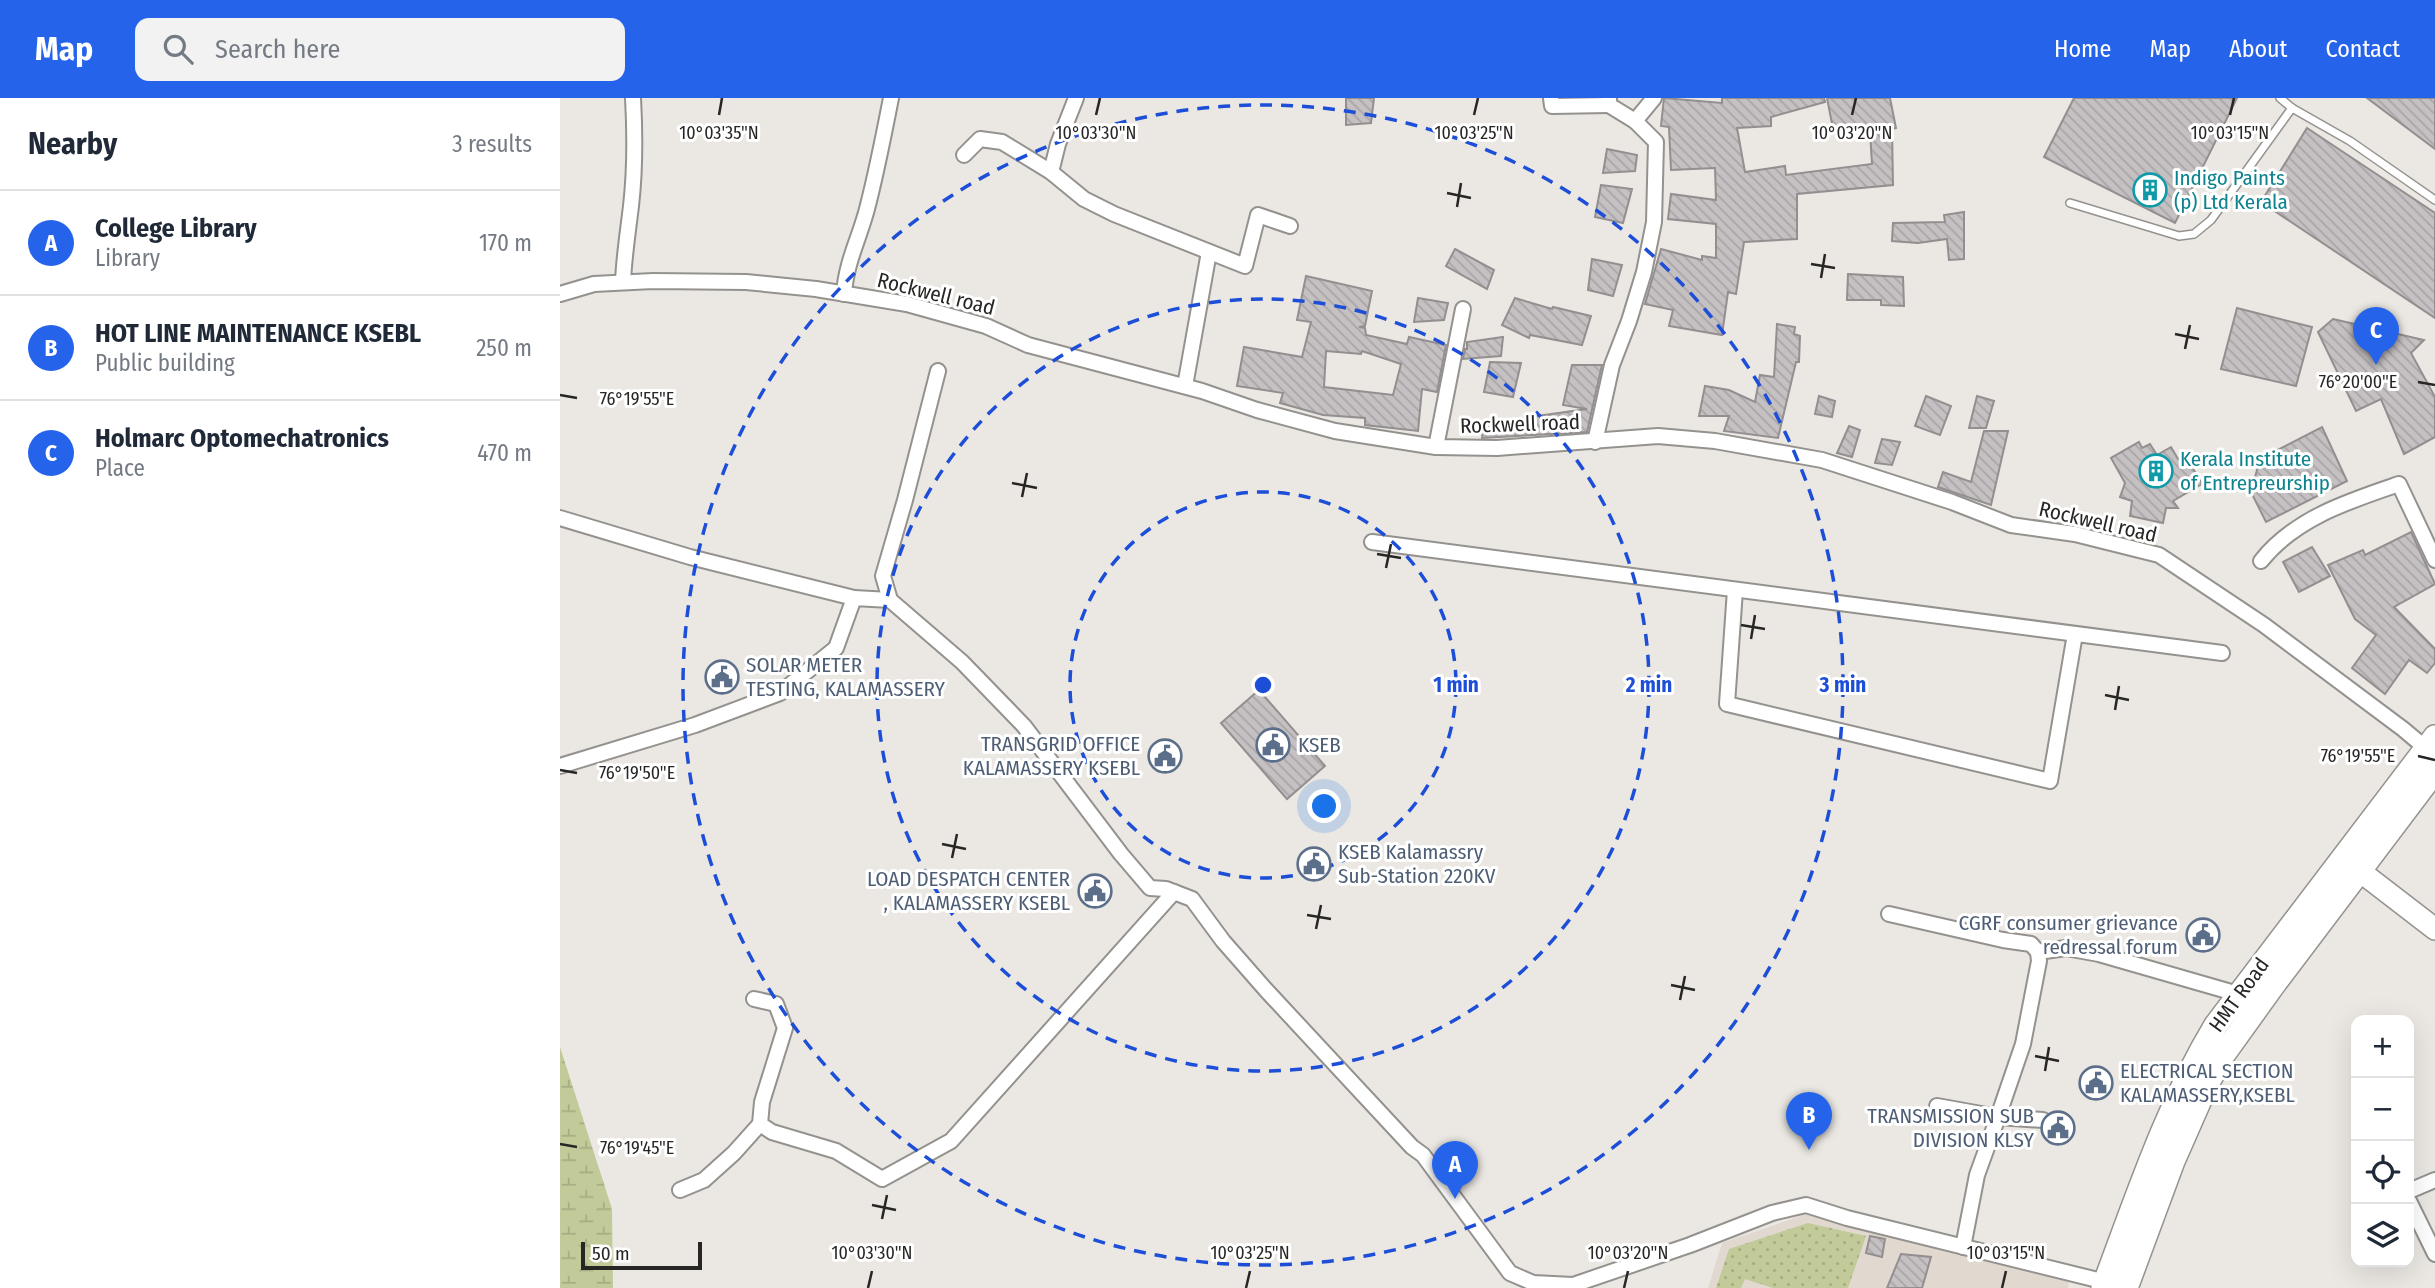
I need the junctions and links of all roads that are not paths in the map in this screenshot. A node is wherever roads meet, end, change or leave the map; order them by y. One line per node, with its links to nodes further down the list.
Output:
1 (633, 98): 16 (street)
2 (891, 98): 18 (street)
3 (1076, 98): 11 (street)
4 (1551, 98): 7 (street)
5 (1654, 98): 9 (street)
6 (2280, 98): 8 (lane)
7 (1609, 102): 9 (street)
8 (2292, 108): 12 (lane); 13 (lane)
9 (1635, 121): 22 (street)
10 (964, 155): 11 (street)
11 (1051, 172): 15 (street)
12 (2435, 200)
13 (2070, 203)
14 (1290, 226): 15 (street)
15 (1209, 252): 21 (street)
16 (623, 282): 17 (street, Rockwell road); 18 (street, Rockwell road)
17 (560, 294)
18 (844, 294): 21 (street, Rockwell road)
19 (1463, 309): 23 (street)
20 (938, 371): 30 (street)
21 (1185, 386): 23 (street, Rockwell road)
22 (1595, 442): 23 (street, Rockwell road); 33 (street, Rockwell road)
23 (1436, 447)
24 (560, 517): 29 (street)
25 (1373, 542): 28 (street)
26 (2435, 560): 27 (street)
27 (2261, 561)
28 (1735, 590): 31 (street); 31 (street)
29 (854, 598): 30 (street); 34 (street)
30 (890, 600): 37 (street)
31 (2075, 634): 32 (street)
32 (2222, 653)
33 (2432, 747): 36 (main road, HMT Road)
34 (560, 766)
35 (2435, 771): 36 (main road, HMT Road)
36 (2351, 865): 39 (street); 41 (main road, HMT Road); 53 (main road, HMT Road)
37 (1174, 892): 46 (street); 51 (street)
38 (1889, 914): 40 (street)
39 (2435, 929)
40 (2038, 952): 41 (street); 44 (street)
41 (2238, 994): 53 (main road, HMT Road)
42 (754, 999): 46 (street)
43 (1937, 1106): 44 (street)
44 (1998, 1117): 45 (street); 51 (street)
45 (2043, 1120)
46 (760, 1124): 49 (street)
47 (2435, 1180): 48 (street)
48 (2414, 1189)
49 (680, 1190)
50 (2410, 1204): 52 (street)
51 (1963, 1247): 53 (street)
52 (2435, 1254)
53 (2115, 1286)

